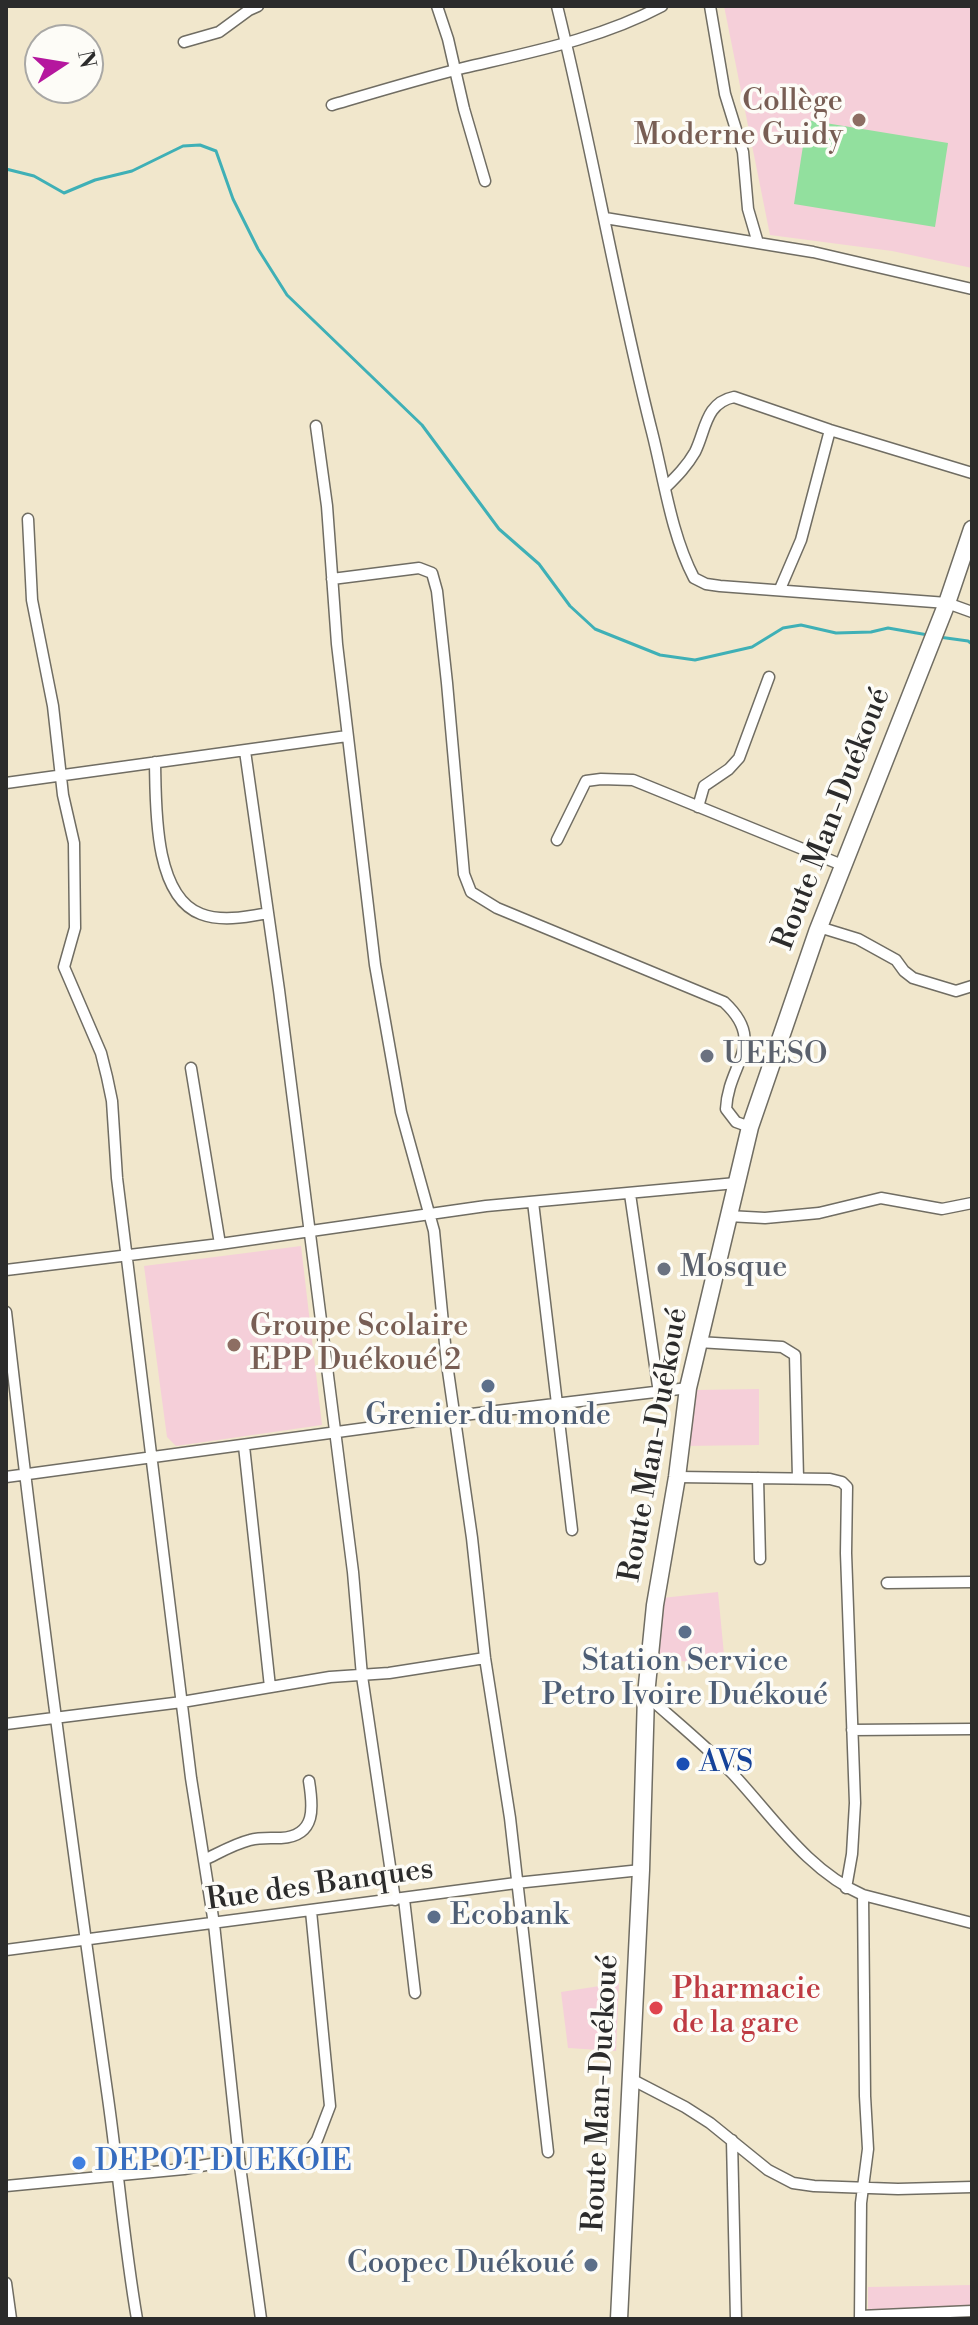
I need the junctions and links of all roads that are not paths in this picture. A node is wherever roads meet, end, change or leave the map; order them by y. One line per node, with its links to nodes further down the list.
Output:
1 (258, 6): 6 (street)
2 (437, 6): 8 (street)
3 (557, 6): 7 (street)
4 (662, 6): 7 (street)
5 (710, 6): 12 (street)
6 (184, 42)
7 (566, 42): 8 (street); 11 (street)
8 (457, 70): 9 (street); 10 (street)
9 (332, 105)
10 (485, 181)
11 (605, 218): 12 (street); 17 (street)
12 (758, 243): 13 (street)
13 (972, 289)
14 (316, 426): 20 (street)
15 (830, 430): 16 (street); 17 (street); 21 (street)
16 (972, 473)
17 (666, 487): 21 (street)
18 (28, 519): 28 (street)
19 (972, 529): 22 (main road, Route Man-Duékoué)
20 (332, 579): 25 (street); 37 (street)
21 (780, 589): 22 (street)
22 (947, 603): 23 (street); 32 (main road, Route Man-Duékoué)
23 (972, 612)
24 (769, 677): 30 (street)
25 (347, 736): 26 (street); 42 (street)
26 (245, 751): 27 (street); 33 (street)
27 (155, 762): 28 (street); 33 (street)
28 (60, 775): 29 (street); 46 (street)
29 (6, 783)
30 (698, 807): 31 (street); 32 (street)
31 (557, 840)
32 (842, 865): 34 (main road, Route Man-Duékoué)
33 (268, 913): 44 (street)
34 (819, 927): 35 (street); 37 (main road, Route Man-Duékoué)
35 (972, 986)
36 (191, 1068): 45 (street)
37 (750, 1127): 38 (main road, Route Man-Duékoué)
38 (736, 1183): 39 (street); 43 (main road, Route Man-Duékoué)
39 (630, 1194): 40 (street); 52 (street)
40 (533, 1202): 42 (street); 53 (street)
41 (972, 1203): 43 (street)
42 (430, 1213): 44 (street); 54 (street)
43 (728, 1216): 49 (main road, Route Man-Duékoué)
44 (308, 1231): 45 (street); 55 (street)
45 (220, 1244): 46 (street)
46 (128, 1255): 47 (street); 57 (street)
47 (6, 1270)
48 (6, 1312): 50 (street)
49 (698, 1342): 51 (main road, Route Man-Duékoué); 62 (street)
50 (10, 1384): 58 (street)
51 (688, 1388): 52 (street); 60 (main road, Route Man-Duékoué)
52 (659, 1393): 53 (street)
53 (556, 1404): 54 (street); 63 (street)
54 (455, 1416): 55 (street); 67 (street)
55 (334, 1432): 56 (street); 68 (street)
56 (244, 1446): 57 (street); 69 (street)
57 (153, 1458): 58 (street); 71 (street)
58 (25, 1474): 59 (street); 72 (street)
59 (6, 1477)
60 (677, 1477): 61 (street); 70 (main road, Route Man-Duékoué)
61 (758, 1478): 62 (street); 64 (street)
62 (798, 1478): 75 (street)
63 (572, 1530)
64 (760, 1559)
65 (972, 1582): 66 (street)
66 (887, 1583)
67 (485, 1658): 68 (street); 79 (street)
68 (362, 1676): 69 (street); 82 (street)
69 (270, 1687): 71 (street)
70 (646, 1695): 78 (main road, Route Man-Duékoué); 80 (street)
71 (182, 1702): 72 (street); 77 (street)
72 (58, 1718): 73 (street); 86 (street)
73 (6, 1724)
74 (972, 1729): 75 (street)
75 (852, 1730): 80 (street)
76 (309, 1781): 77 (street)
77 (204, 1860): 85 (street)
78 (641, 1870): 79 (street, Rue des Banques); 89 (main road, Route Man-Duékoué)
79 (516, 1883): 82 (street, Rue des Banques); 91 (street)
80 (846, 1888): 81 (street)
81 (863, 1895): 84 (street); 96 (street)
82 (400, 1900): 83 (street, Rue des Banques); 88 (street)
83 (311, 1911): 85 (street, Rue des Banques); 92 (street)
84 (972, 1923)
85 (214, 1924): 86 (street, Rue des Banques); 93 (street)
86 (84, 1939): 87 (street, Rue des Banques); 94 (street)
87 (6, 1950)
88 (415, 1993)
89 (631, 2079): 90 (street); 104 (main road, Route Man-Duékoué)
90 (732, 2140): 96 (street); 105 (street)
91 (548, 2152)
92 (284, 2156)
93 (239, 2159): 94 (street); 103 (street)
94 (118, 2175): 95 (street); 102 (street)
95 (6, 2186)
96 (863, 2187): 97 (street); 100 (street)
97 (972, 2187)
98 (6, 2283): 101 (street)
99 (972, 2311): 100 (street)
100 (860, 2318)
101 (11, 2319)
102 (137, 2319)
103 (261, 2319)
104 (619, 2319)
105 (736, 2319)

